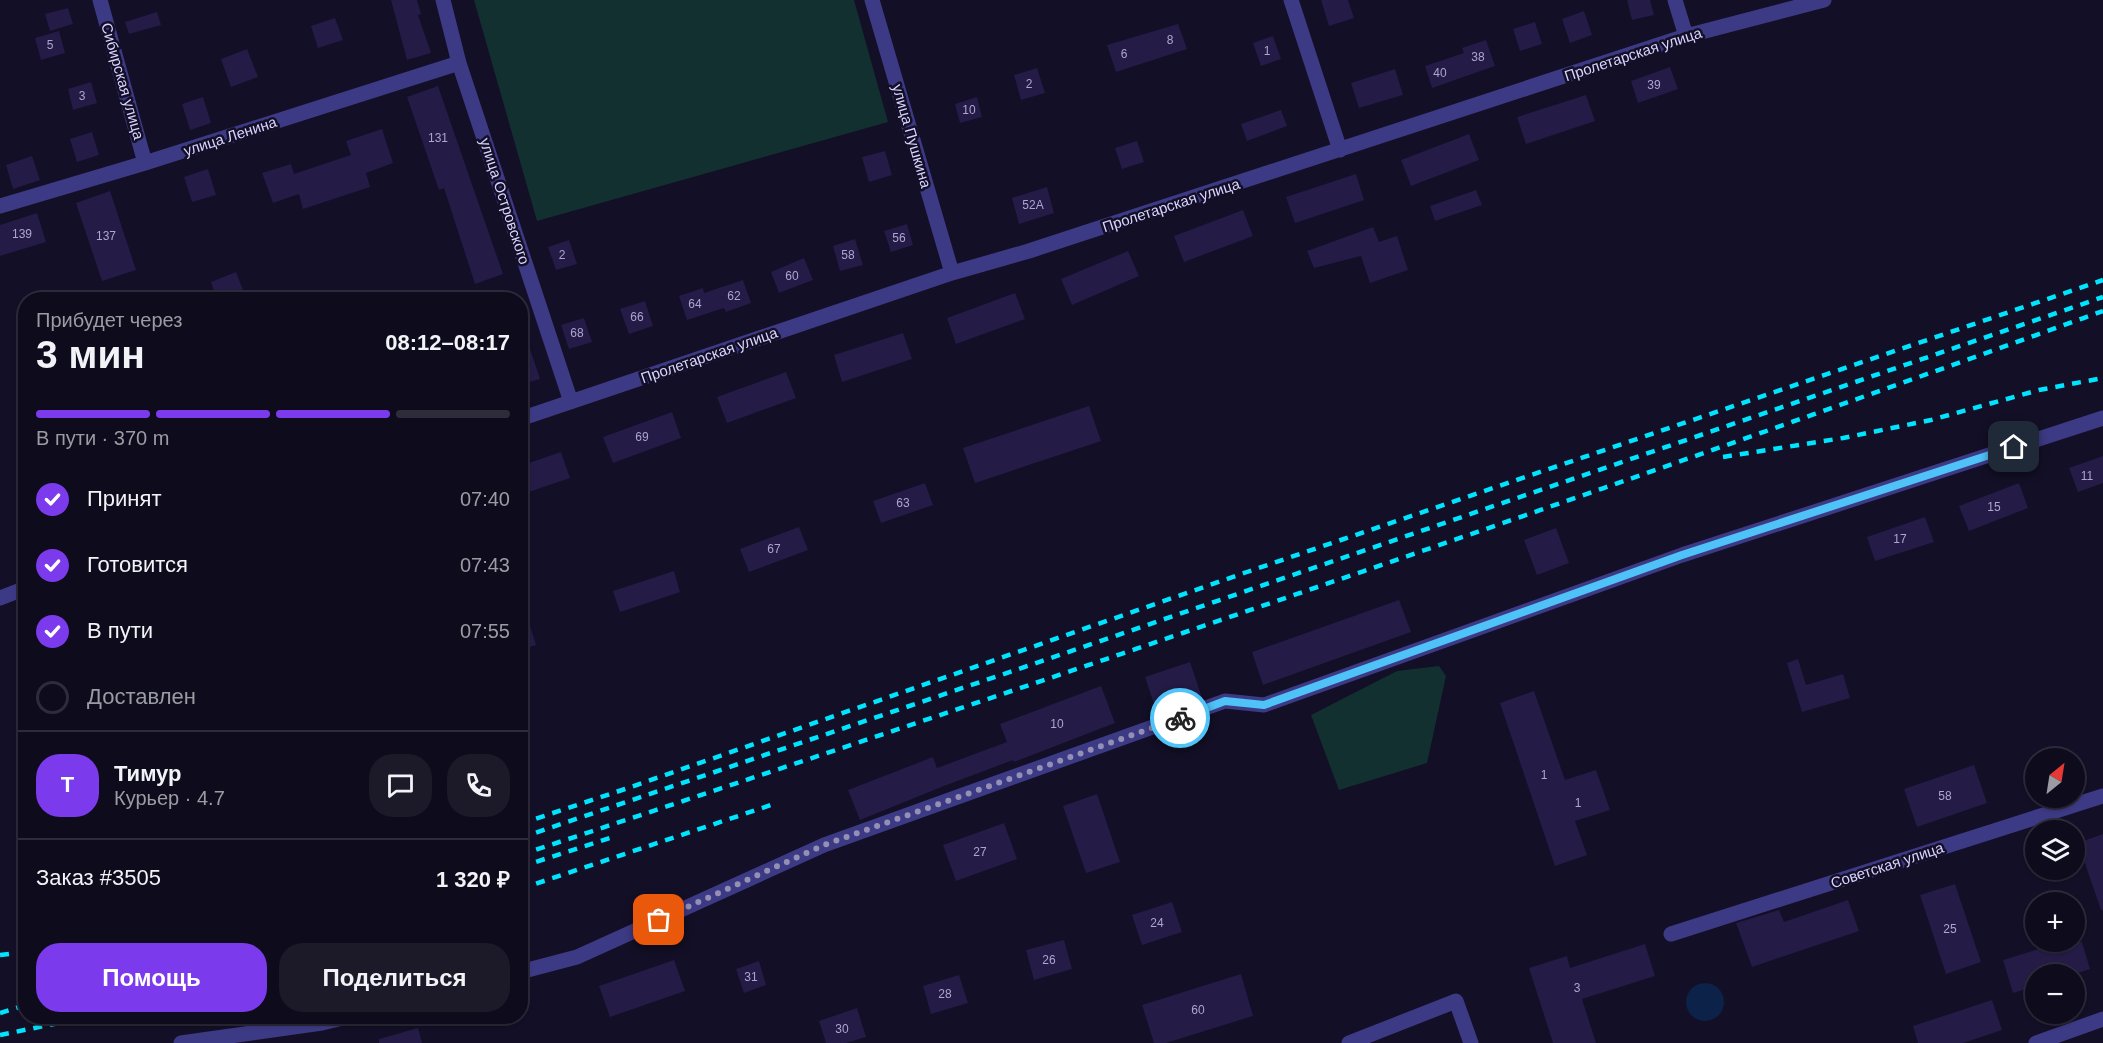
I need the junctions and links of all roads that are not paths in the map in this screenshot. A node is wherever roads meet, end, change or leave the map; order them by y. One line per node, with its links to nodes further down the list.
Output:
1 (100, 0): 10 (street, Сибирская улица)
2 (443, 0): 8 (street, улица Островского)
3 (872, 0): 12 (street, улица Пушкина)
4 (1291, 0): 9 (street)
5 (1675, 0): 7 (street)
6 (1824, 0): 7 (street, Пролетарская улица)
7 (1686, 36): 9 (street, Пролетарская улица)
8 (459, 63): 10 (street, улица Ленина); 13 (street, улица Островского)
9 (1340, 150): 12 (street, Пролетарская улица)
10 (145, 163): 11 (street, улица Ленина)
11 (0, 207)
12 (952, 273): 13 (street, Пролетарская улица)
13 (571, 402): 14 (street, Пролетарская улица)
14 (528, 416)
15 (2103, 418): 20 (street)
16 (18, 591): 17 (street)
17 (0, 598)
18 (2103, 796): 19 (street, Советская улица)
19 (1671, 934)
20 (528, 970)
21 (2103, 1019): 26 (street)
22 (315, 1024): 23 (street)
23 (181, 1043)
24 (1349, 1043): 25 (street)
25 (1471, 1043)
26 (2036, 1043)

